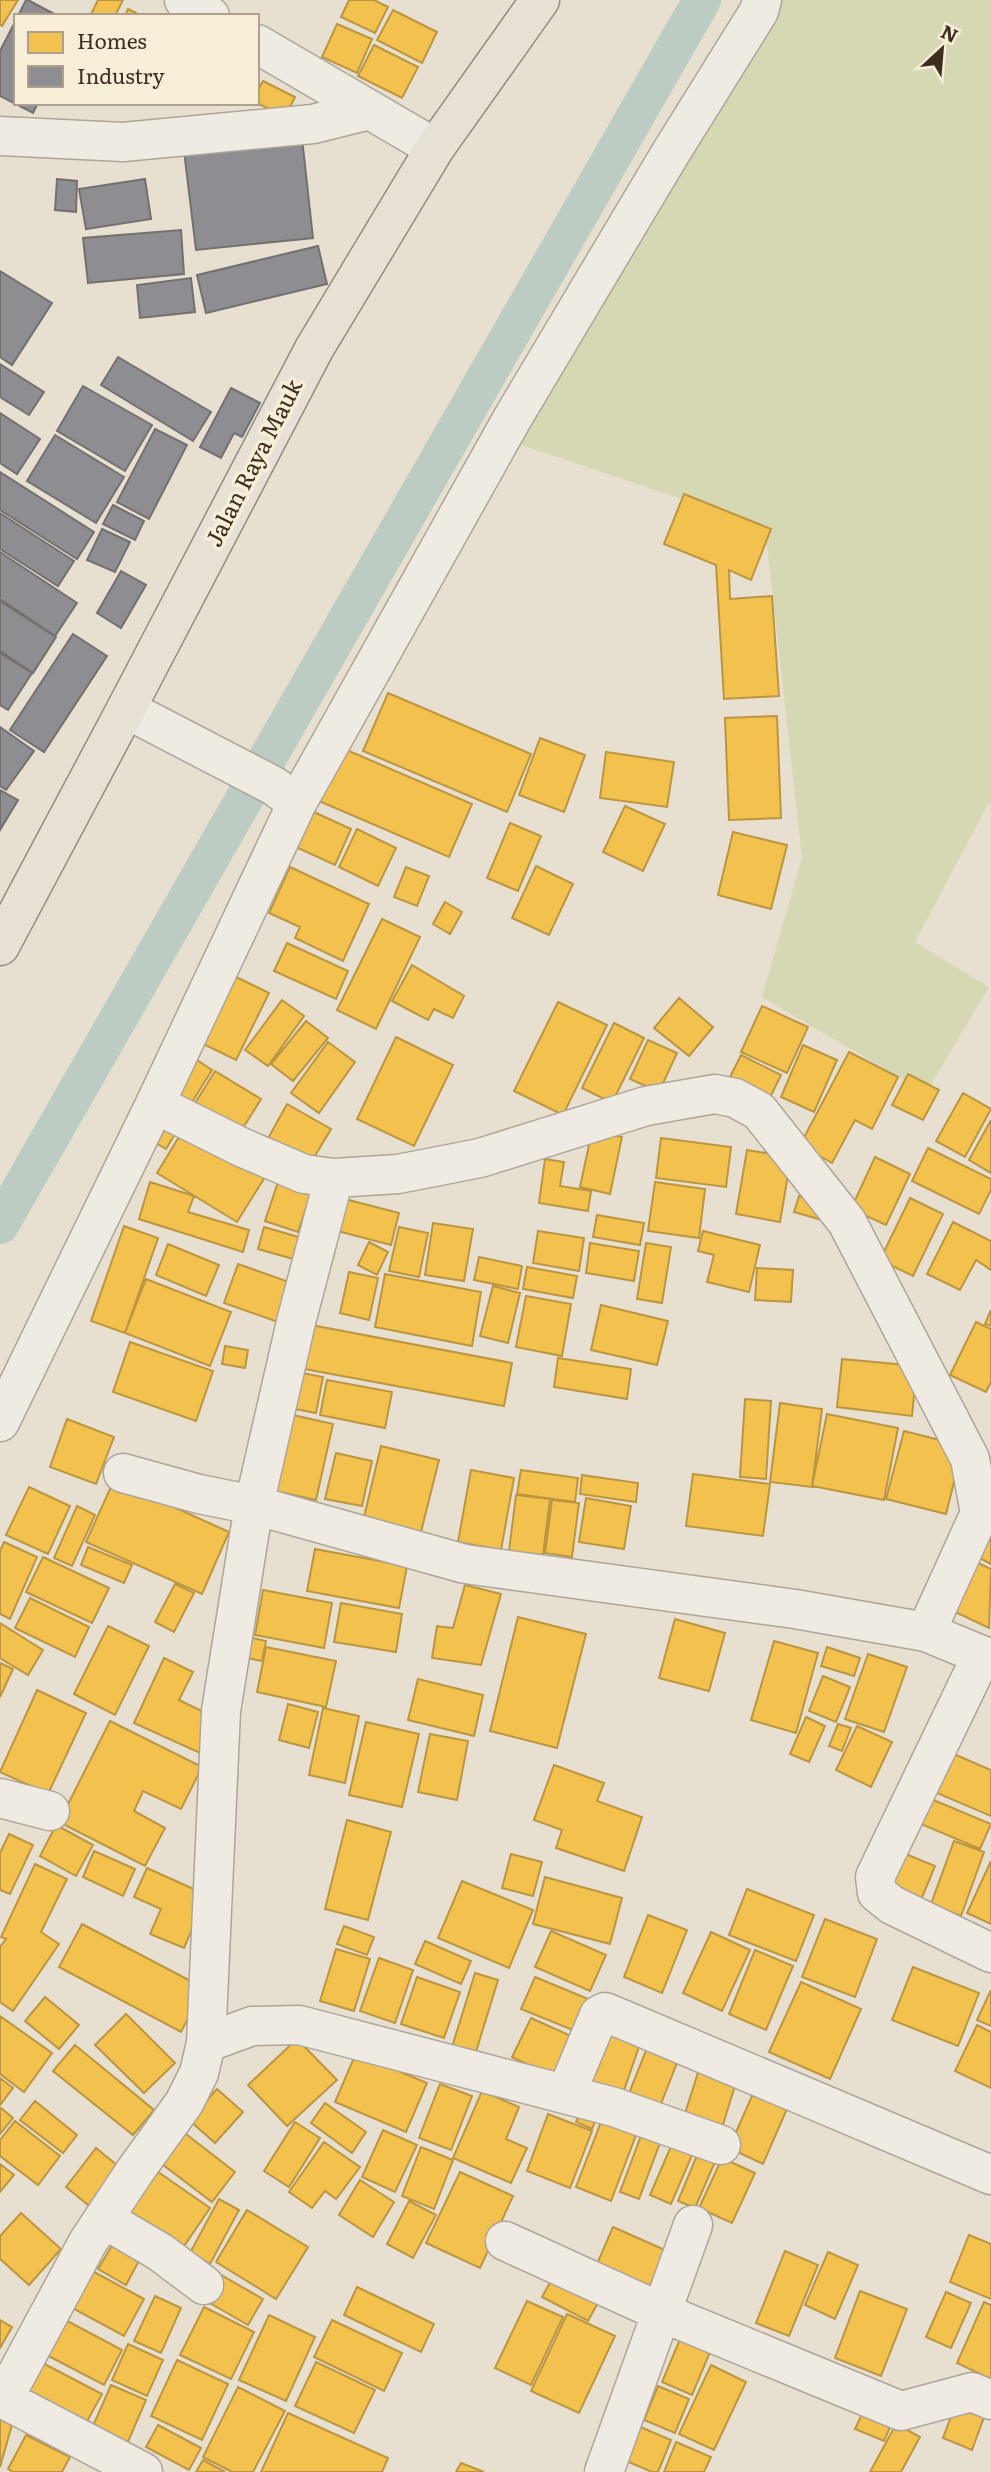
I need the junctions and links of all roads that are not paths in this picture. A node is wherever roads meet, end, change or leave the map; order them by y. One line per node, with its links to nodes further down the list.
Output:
1 (184, 0): 4 (street)
2 (540, 0): 8 (main road, Jalan Raya Mauk)
3 (762, 0): 10 (street)
4 (207, 14)
5 (259, 45): 6 (street)
6 (369, 110): 7 (street); 8 (street)
7 (0, 136)
8 (435, 148): 9 (main road, Jalan Raya Mauk)
9 (127, 709): 10 (street); 11 (main road, Jalan Raya Mauk)
10 (285, 795): 12 (street)
11 (0, 946)
12 (155, 1104): 13 (street); 14 (street)
13 (334, 1178): 16 (street); 17 (street)
14 (0, 1422)
15 (123, 1473): 16 (street)
16 (254, 1505): 18 (street); 23 (street)
17 (986, 1516): 18 (street)
18 (926, 1632): 19 (street)
19 (986, 1657): 22 (street)
20 (0, 1798): 21 (street)
21 (50, 1811)
22 (991, 1953)
23 (206, 2043): 24 (street); 27 (street)
24 (566, 2094): 25 (street); 26 (street)
25 (721, 2145)
26 (991, 2175)
27 (104, 2219): 30 (street); 32 (street)
28 (693, 2225): 31 (street)
29 (505, 2241): 31 (street)
30 (204, 2285)
31 (663, 2313): 33 (street); 35 (street)
32 (2, 2398): 34 (street)
33 (991, 2400)
34 (143, 2472)
35 (604, 2472)

